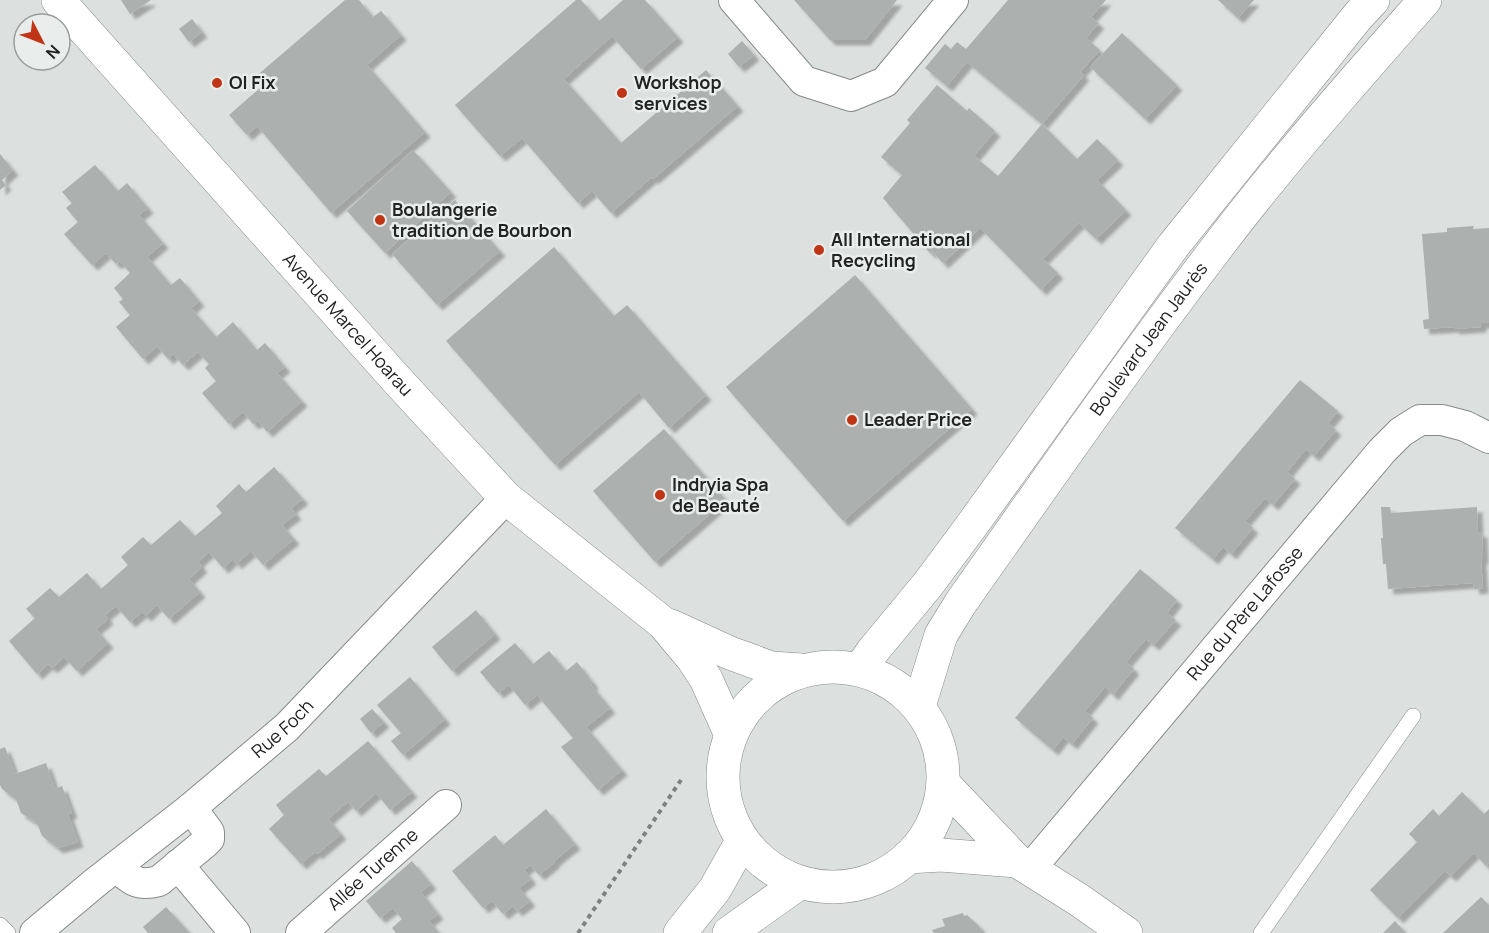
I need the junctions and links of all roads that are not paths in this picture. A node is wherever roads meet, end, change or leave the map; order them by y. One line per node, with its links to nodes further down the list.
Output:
1 (58, 0): 7 (main road, Avenue Marcel Hoarau)
2 (734, 0): 3 (street)
3 (953, 0)
4 (1373, 0): 9 (main road, Boulevard Jean Jaurès)
5 (1425, 0): 11 (main road, Boulevard Jean Jaurès)
6 (1489, 438): 20 (street, Rue du Père Lafosse)
7 (506, 498): 8 (main road, Avenue Marcel Hoarau); 16 (street, Rue Foch)
8 (663, 623): 10 (main road, Avenue Marcel Hoarau); 13 (main road, Avenue Marcel Hoarau)
9 (861, 668): 10 (main road); 11 (main road)
10 (801, 670): 13 (main road)
11 (919, 706): 14 (main road)
12 (1413, 716): 31 (lane)
13 (731, 735): 17 (main road)
14 (944, 784): 18 (main road); 20 (main road)
15 (446, 804): 27 (street, Allée Turenne)
16 (190, 808): 19 (street); 21 (street, Rue Foch)
17 (741, 841): 22 (main road); 28 (main road)
18 (908, 857): 20 (main road); 22 (main road)
19 (178, 865): 21 (street); 26 (street)
20 (1024, 865): 30 (main road)
21 (116, 867): 25 (street, Rue Foch)
22 (799, 883): 29 (main road)
23 (0, 925): 24 (lane)
24 (8, 933)
25 (35, 933)
26 (235, 933)
27 (301, 933)
28 (680, 933)
29 (729, 933)
30 (1126, 933)
31 (1261, 933)

